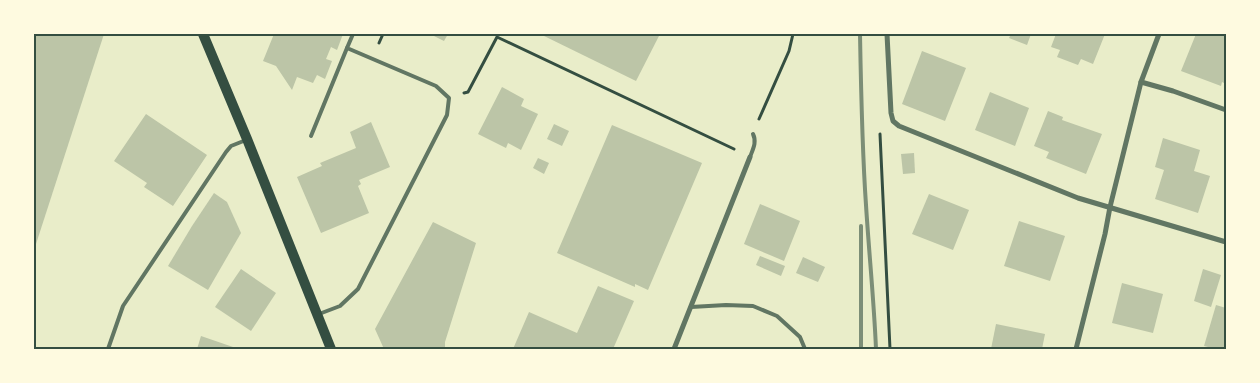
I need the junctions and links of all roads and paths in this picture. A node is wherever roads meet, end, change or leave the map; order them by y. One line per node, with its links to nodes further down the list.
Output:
1 (203, 34): 14 (main road)
2 (353, 34): 7 (lane)
3 (793, 34): 12 (path)
4 (888, 34): 11 (street)
5 (1158, 34): 8 (street)
6 (498, 36): 9 (path); 15 (path)
7 (347, 48): 9 (lane); 13 (lane)
8 (1141, 82): 10 (street); 16 (street)
9 (449, 98): 19 (lane)
10 (1226, 110)
11 (893, 121): 16 (street); 24 (path)
12 (753, 134): 15 (lane)
13 (311, 136)
14 (248, 139): 19 (main road); 20 (lane)
15 (750, 157): 18 (street)
16 (1110, 208): 17 (street); 25 (street)
17 (1226, 242)
18 (691, 307): 22 (street); 23 (lane)
19 (317, 315): 21 (main road)
20 (108, 349)
21 (331, 349)
22 (674, 349)
23 (805, 349)
24 (890, 349)
25 (1076, 349)

